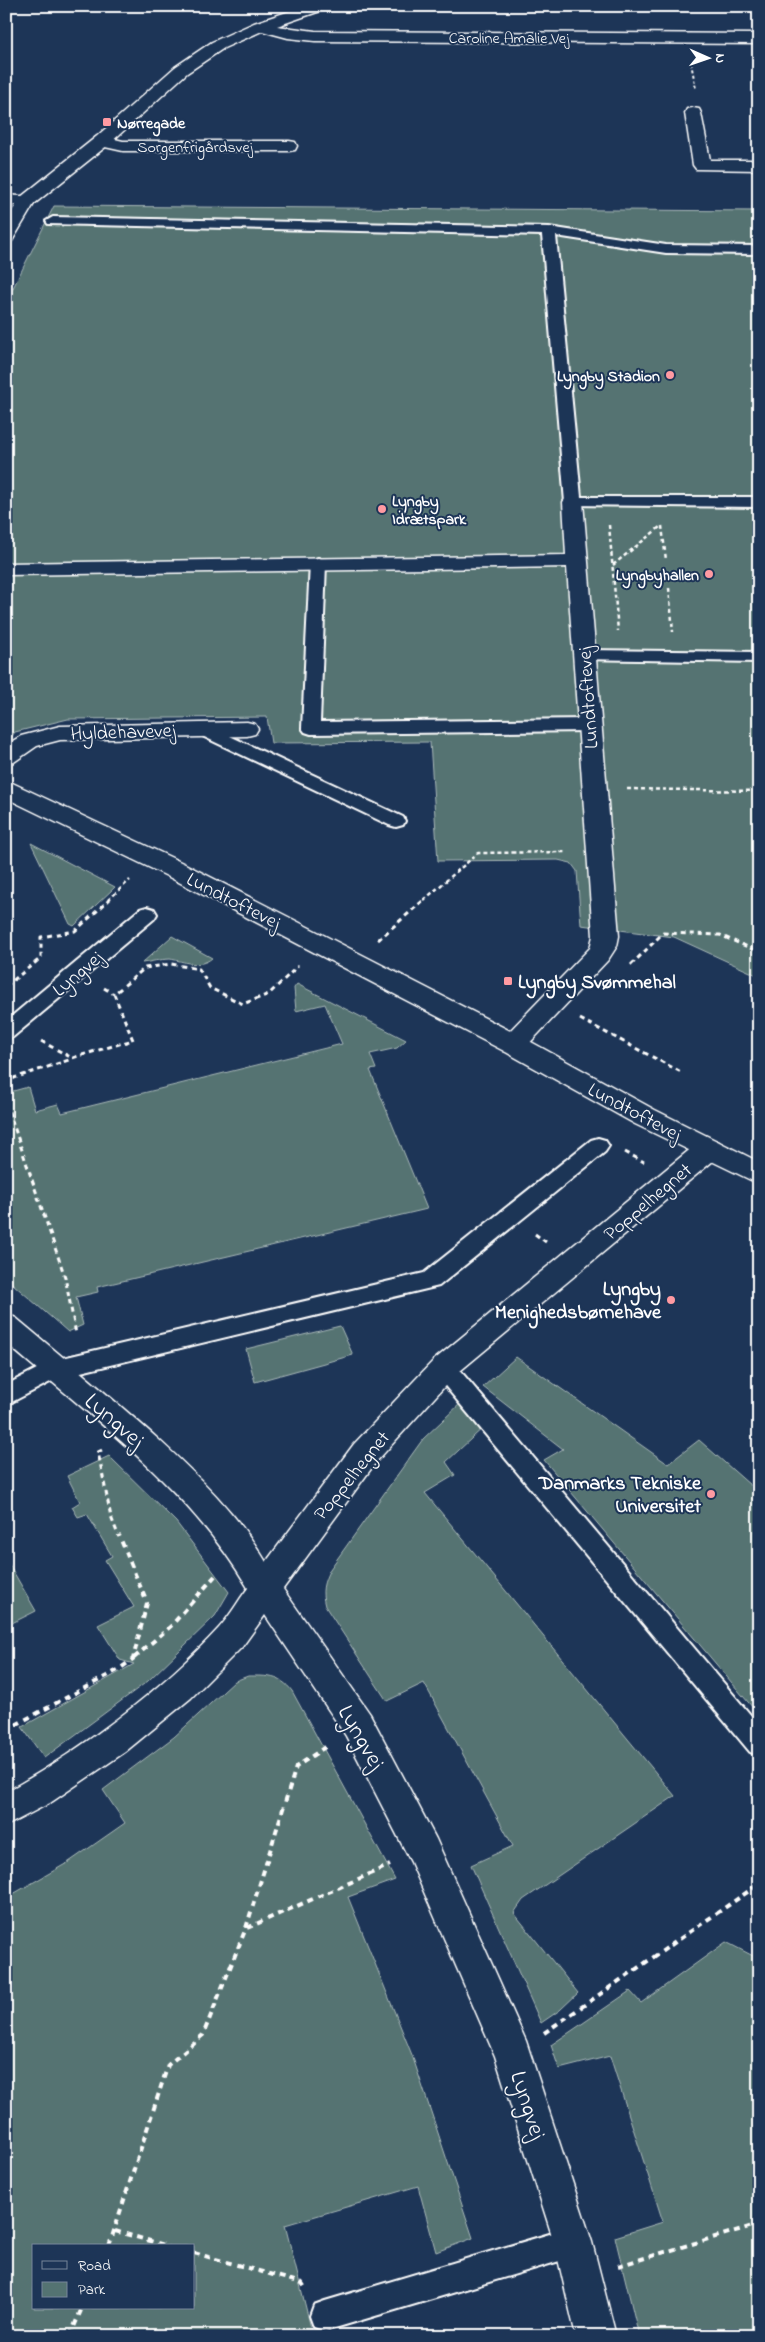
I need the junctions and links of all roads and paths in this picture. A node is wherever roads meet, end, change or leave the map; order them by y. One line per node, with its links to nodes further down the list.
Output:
1 (321, 6): 2 (street, Sorgenfrigårdsvej)
2 (260, 26): 3 (street, Caroline Amalie Vej); 6 (street, Sorgenfrigårdsvej)
3 (687, 38): 4 (street, Caroline Amalie Vej); 5 (path)
4 (759, 38)
5 (693, 113): 8 (street)
6 (102, 141): 7 (street, Sorgenfrigårdsvej); 10 (street, Sorgenfrigårdsvej)
7 (289, 146)
8 (759, 165)
9 (6, 200): 10 (street)
10 (27, 201): 13 (street, Sorgenfrigårdsvej)
11 (53, 221): 12 (lane)
12 (548, 231): 14 (lane); 15 (lane)
13 (6, 237)
14 (759, 250)
15 (573, 502): 16 (lane); 19 (street, Lundtoftevej)
16 (607, 502): 17 (lane); 21 (path)
17 (759, 502)
18 (666, 560): 21 (path)
19 (577, 561): 20 (street); 26 (street, Lundtoftevej)
20 (318, 563): 22 (street); 28 (lane)
21 (613, 565): 24 (path)
22 (6, 569)
23 (669, 588): 25 (path)
24 (619, 639)
25 (674, 639)
26 (584, 655): 27 (lane); 28 (street, Lundtoftevej)
27 (759, 657)
28 (589, 726): 33 (street, Lundtoftevej)
29 (246, 729): 30 (street, Hyldehavevej)
30 (204, 730): 31 (street, Hyldehavevej); 35 (lane)
31 (6, 757)
32 (6, 788): 37 (street, Lundtoftevej)
33 (595, 789): 34 (path); 36 (street, Lundtoftevej)
34 (759, 791)
35 (396, 821)
36 (599, 852): 41 (path); 46 (street, Lundtoftevej)
37 (155, 860): 39 (street, Lundtoftevej); 43 (path)
38 (147, 914): 45 (lane, Lyngvej)
39 (320, 944): 41 (street, Lundtoftevej); 47 (path)
40 (759, 952): 42 (path)
41 (354, 962): 46 (street, Lundtoftevej)
42 (628, 968)
43 (6, 986)
44 (584, 1011): 48 (path)
45 (10, 1029): 47 (path)
46 (513, 1044): 52 (street, Lundtoftevej)
47 (72, 1058): 49 (path)
48 (683, 1073)
49 (6, 1085)
50 (6, 1103): 58 (path)
51 (598, 1146): 54 (path); 55 (lane)
52 (709, 1149): 53 (street, Lundtoftevej); 54 (street, Poppelhegnet)
53 (759, 1174)
54 (675, 1179): 56 (street, Poppelhegnet)
55 (510, 1216): 56 (path); 58 (lane)
56 (574, 1262): 59 (street, Poppelhegnet)
57 (6, 1326): 58 (street, Lyngvej)
58 (68, 1365): 60 (lane); 61 (street, Lyngvej)
59 (444, 1368): 63 (street, Poppelhegnet); 67 (lane)
60 (6, 1396)
61 (129, 1431): 62 (street, Lyngvej); 64 (path)
62 (240, 1546): 63 (street, Lyngvej); 64 (path)
63 (265, 1588): 65 (street, Lyngvej); 68 (street, Poppelhegnet)
64 (133, 1659): 66 (path)
65 (358, 1725): 69 (street, Lyngvej); 71 (path)
66 (6, 1730)
67 (759, 1744)
68 (6, 1810)
69 (424, 1851): 71 (path); 72 (street, Lyngvej)
70 (759, 1884): 72 (path)
71 (246, 1928): 74 (path)
72 (513, 2054): 75 (street, Lyngvej)
73 (759, 2224): 79 (path)
74 (116, 2231): 76 (path); 77 (path)
75 (573, 2242): 79 (street, Lyngvej); 81 (lane)
76 (110, 2244)
77 (161, 2244)
78 (195, 2253): 81 (path)
79 (582, 2276): 83 (street, Lyngvej)
80 (81, 2310): 82 (path)
81 (325, 2316)
82 (70, 2336)
83 (596, 2336)

